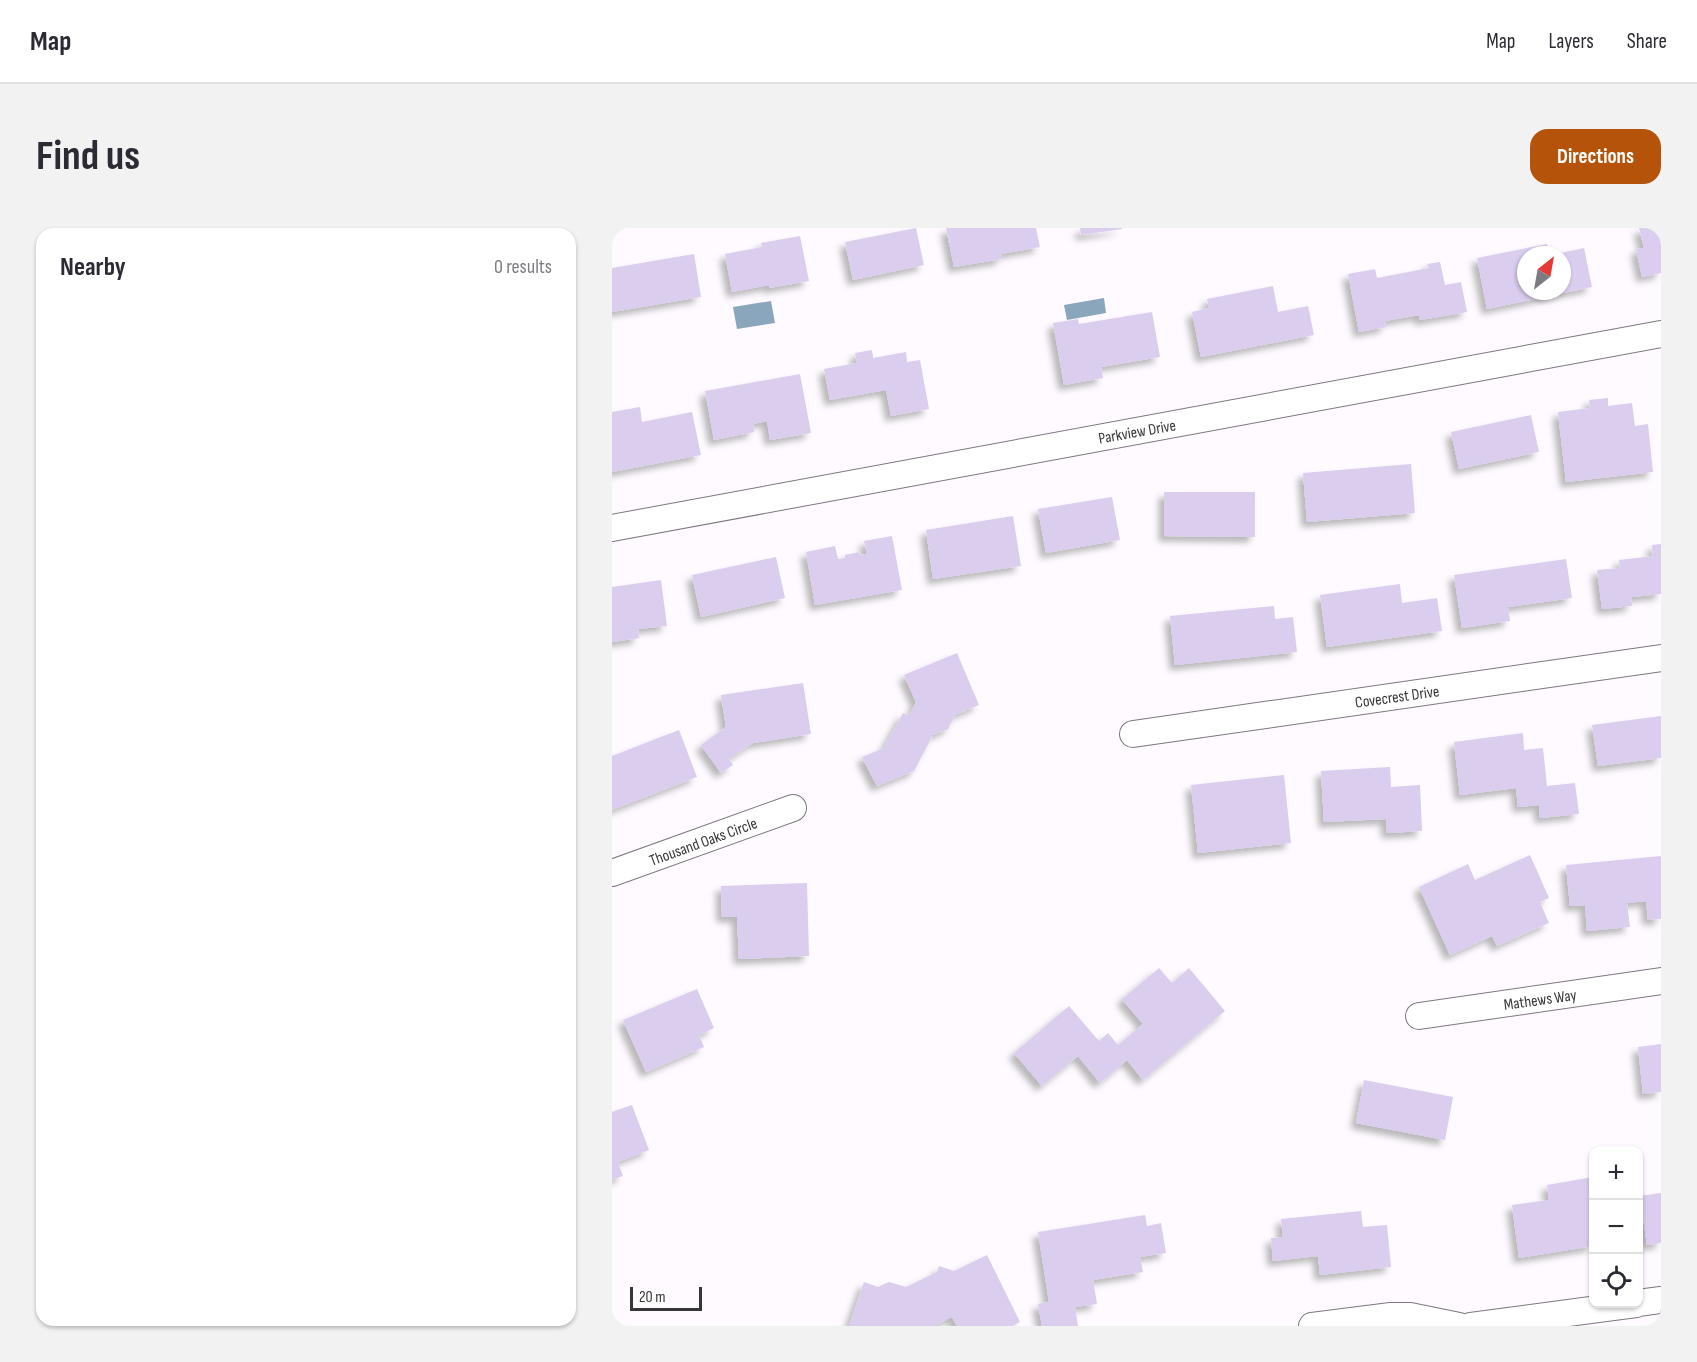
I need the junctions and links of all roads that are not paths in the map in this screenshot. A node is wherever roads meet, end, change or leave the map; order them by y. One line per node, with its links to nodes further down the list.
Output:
1 (1661, 334): 2 (street, Parkview Drive)
2 (612, 528)
3 (1661, 658): 4 (street, Covecrest Drive)
4 (1133, 734)
5 (794, 808): 6 (street, Thousand Oaks Circle)
6 (612, 873)
7 (1661, 981): 8 (street, Mathews Way)
8 (1419, 1016)
9 (1661, 1300): 10 (street)
10 (1643, 1302)
11 (1601, 1308): 14 (street)
12 (1312, 1326): 13 (street)
13 (1459, 1326)
14 (1471, 1326)

